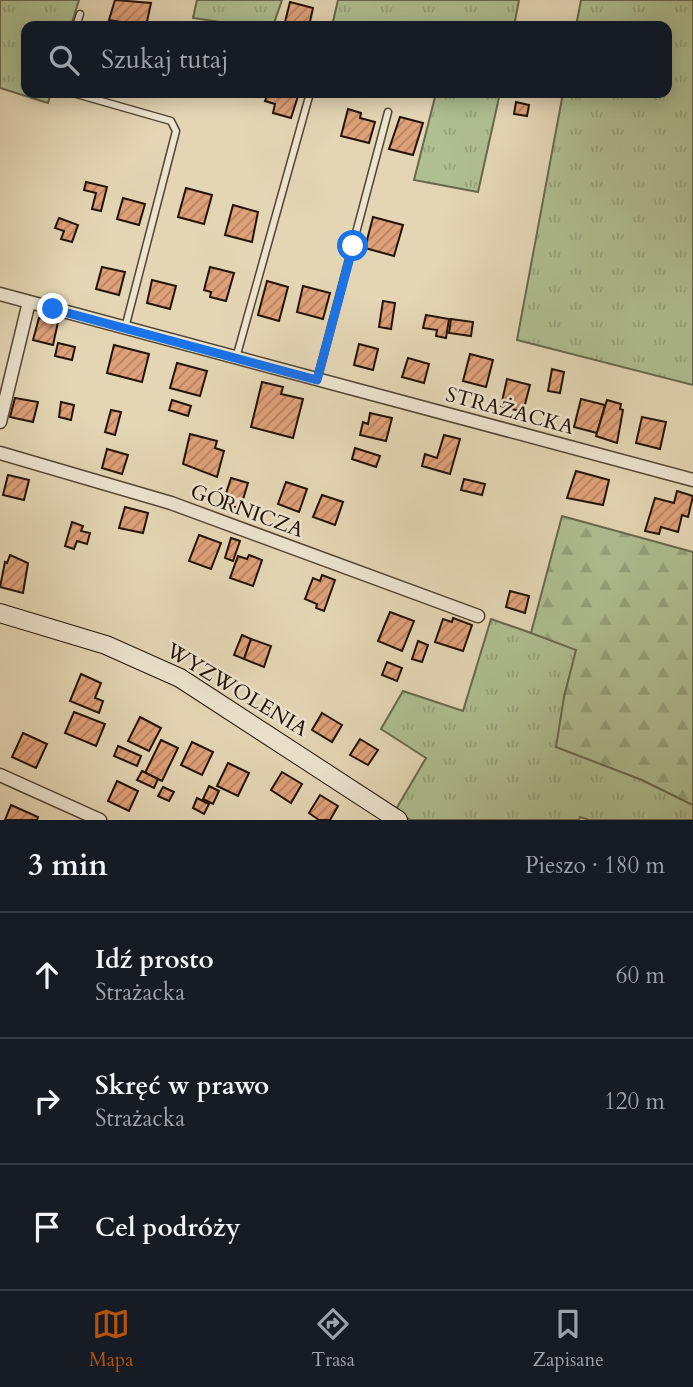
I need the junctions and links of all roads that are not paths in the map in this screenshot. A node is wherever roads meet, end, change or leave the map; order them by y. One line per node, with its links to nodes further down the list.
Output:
1 (80, 14): 2 (lane)
2 (78, 21)
3 (90, 98): 8 (lane)
4 (309, 98): 9 (lane)
5 (388, 112): 10 (lane)
6 (0, 294): 7 (street, STRAŻACKA)
7 (29, 302): 8 (street, STRAŻACKA); 11 (street)
8 (124, 328): 9 (street, STRAŻACKA)
9 (236, 358): 10 (street, STRAŻACKA)
10 (317, 380): 13 (street, STRAŻACKA)
11 (0, 422)
12 (0, 453): 15 (street, GÓRNICZA)
13 (693, 480)
14 (0, 612): 18 (main road, WYZWOLENIA)
15 (478, 616)
16 (0, 775): 17 (street)
17 (100, 820)
18 (398, 820)

